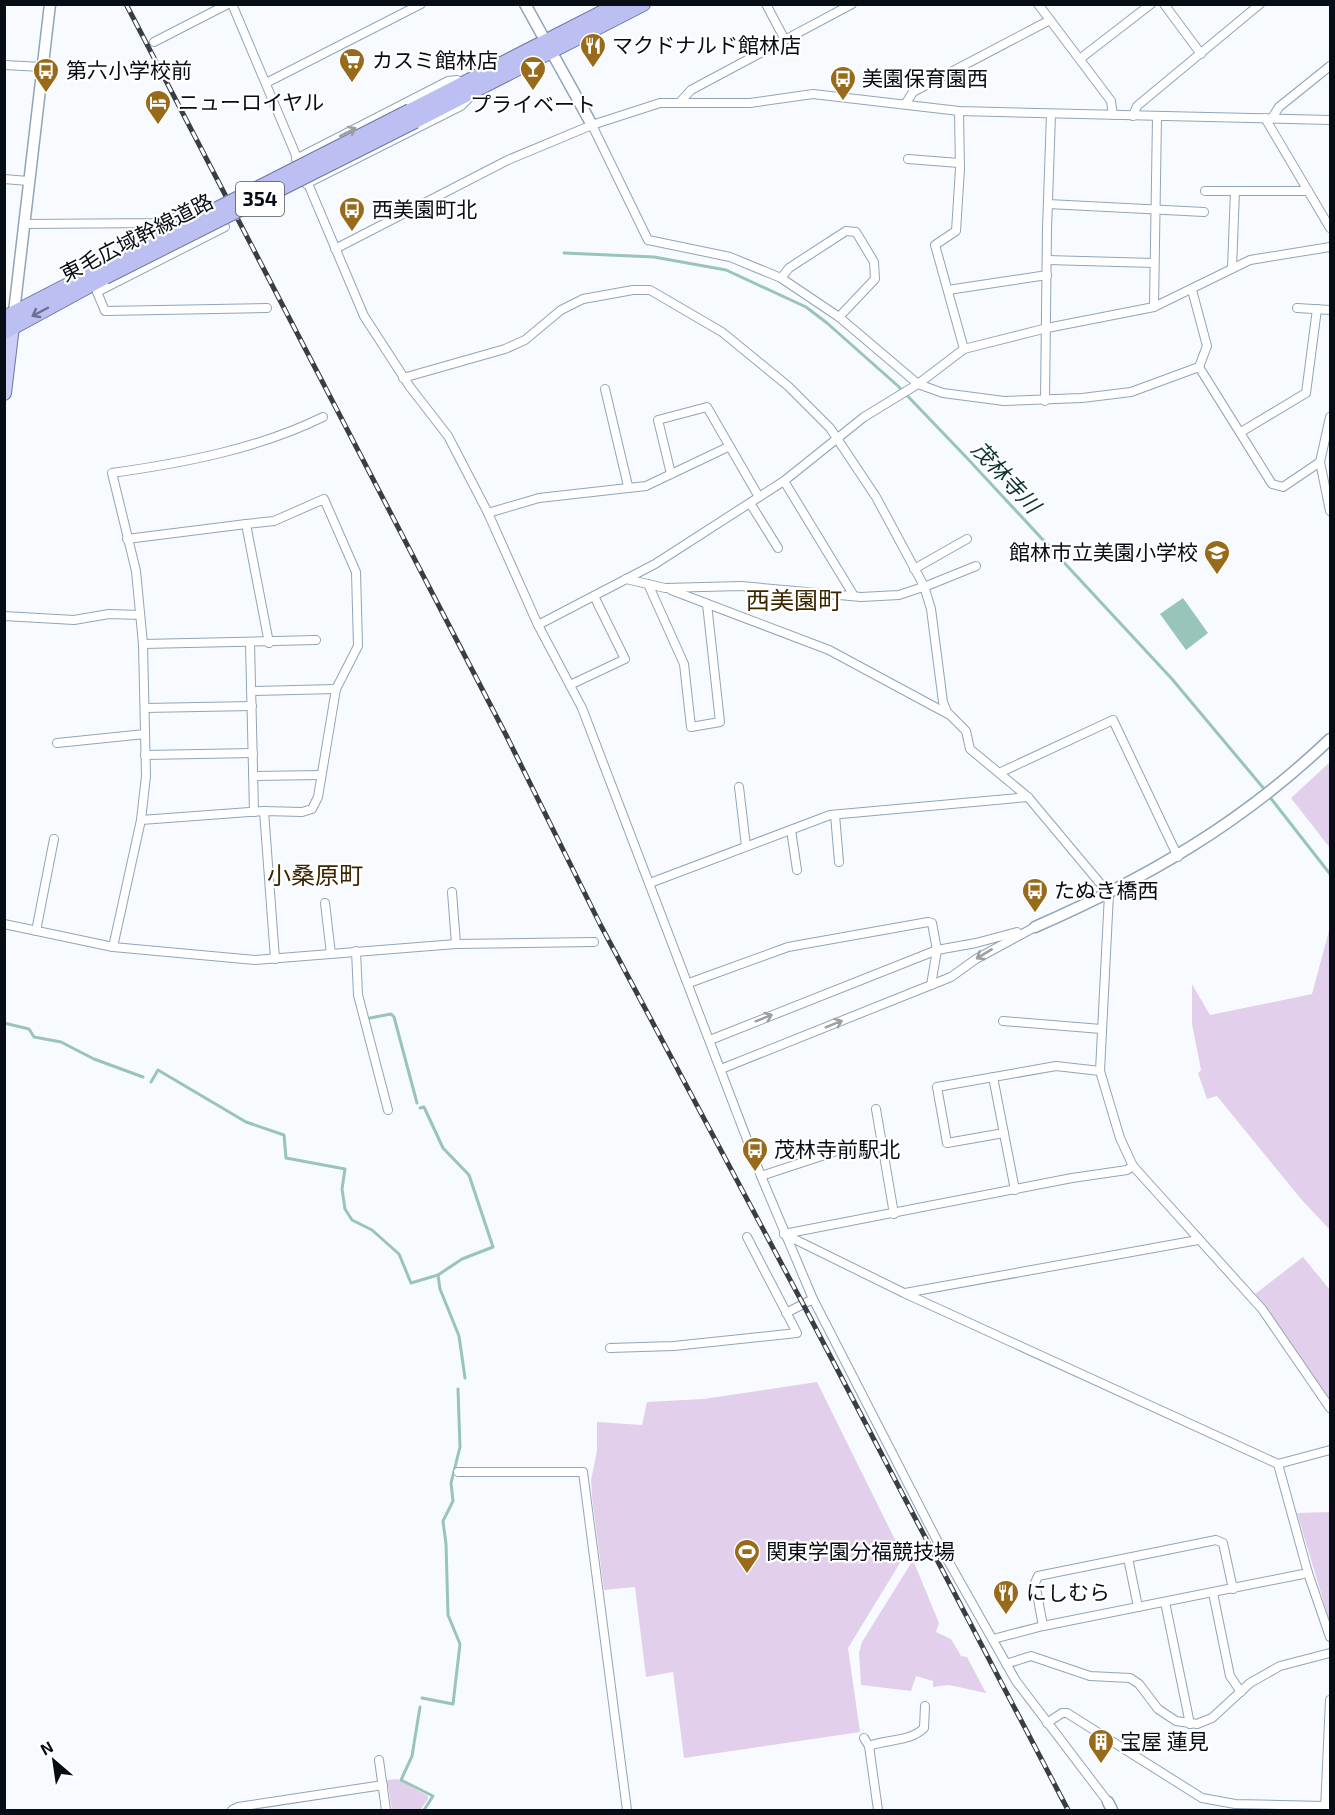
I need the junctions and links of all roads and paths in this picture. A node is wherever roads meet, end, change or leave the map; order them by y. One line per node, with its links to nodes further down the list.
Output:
1 (50, 4): 21 (street)
2 (230, 4): 15 (street); 22 (street)
3 (421, 4): 22 (street)
4 (525, 4): 16 (street)
5 (620, 4): 16 (highway, 東毛広域幹線道路 / 354)
6 (643, 4): 16 (highway, 東毛広域幹線道路 / 354)
7 (766, 4): 14 (street)
8 (852, 4): 14 (street)
9 (1038, 4): 13 (street)
10 (1151, 4): 18 (street)
11 (1260, 4): 17 (street)
12 (1166, 5): 17 (street)
13 (1050, 20): 18 (street); 25 (street)
14 (785, 40): 24 (street)
15 (154, 42)
16 (548, 46): 23 (highway, 東毛広域幹線道路 / 354); 33 (street)
17 (1201, 54): 29 (street)
18 (1081, 58): 28 (street)
19 (4, 65): 21 (street)
20 (1330, 66): 31 (street)
21 (42, 67): 38 (street)
22 (266, 83): 34 (street)
23 (471, 86): 34 (street, one-way to 23); 39 (street); 67 (highway, 東毛広域幹線道路 / 354, bridge)
24 (681, 101): 25 (street); 33 (street)
25 (906, 104): 26 (street)
26 (959, 111): 27 (street); 36 (street)
27 (1052, 114): 28 (street); 43 (street)
28 (1113, 115): 29 (street)
29 (1132, 116): 30 (street)
30 (1157, 117): 31 (street); 44 (street)
31 (1268, 118): 32 (street); 42 (street)
32 (1330, 120)
33 (592, 125): 52 (street); 58 (street)
34 (296, 159): 39 (street)
35 (908, 159): 36 (street)
36 (959, 163): 59 (street)
37 (4, 178): 38 (street)
38 (28, 181): 47 (street)
39 (306, 184): 52 (street)
40 (1205, 190): 41 (street)
41 (1234, 191): 42 (street); 56 (street)
42 (1308, 191): 49 (street)
43 (1048, 204): 44 (street); 54 (street)
44 (1155, 211): 45 (street); 55 (street)
45 (1204, 212)
46 (159, 223): 47 (street); 50 (street); 53 (street)
47 (24, 225): 67 (street)
48 (225, 227): 50 (street)
49 (1330, 228)
50 (214, 232): 53 (street)
51 (1330, 248): 56 (street)
52 (335, 249): 71 (street)
53 (174, 253): 62 (street)
54 (1047, 260): 55 (street); 57 (street)
55 (1154, 263): 61 (street)
56 (1232, 268): 60 (street)
57 (1047, 275): 59 (street); 68 (street)
58 (781, 278): 66 (street); 66 (street)
59 (948, 290): 69 (street)
60 (1192, 290): 61 (street); 70 (street)
61 (1154, 307): 68 (street)
62 (267, 308)
63 (1297, 308): 64 (street)
64 (1317, 309): 65 (street); 78 (street)
65 (1330, 310)
66 (839, 317): 72 (street)
67 (9, 322): 74 (main road)
68 (1047, 327): 69 (street); 75 (street)
69 (964, 349): 72 (street)
70 (1199, 368): 75 (street); 78 (street)
71 (403, 378): 79 (street); 88 (street)
72 (914, 386): 75 (street); 79 (street)
73 (605, 389): 84 (street)
74 (4, 393)
75 (1045, 401)
76 (323, 417): 90 (street)
77 (1330, 417): 81 (street)
78 (1240, 432): 81 (street)
79 (838, 439): 83 (street); 94 (street)
80 (728, 447): 82 (street); 82 (street); 85 (street)
81 (1320, 462): 87 (street)
82 (671, 474): 84 (street)
83 (784, 481): 85 (street); 100 (street)
84 (628, 486): 88 (street)
85 (759, 497): 86 (street)
86 (750, 503): 92 (street); 95 (street)
87 (1330, 512)
88 (488, 513): 104 (street)
89 (246, 524): 90 (street); 107 (street); 110 (street)
90 (127, 538): 102 (street)
91 (967, 539): 94 (street)
92 (778, 548)
93 (976, 566): 97 (street)
94 (914, 569): 97 (street)
95 (626, 579): 96 (street); 99 (street)
96 (648, 584): 98 (street); 101 (street)
97 (924, 586): 100 (street); 114 (street)
98 (665, 588): 100 (street); 101 (street)
99 (594, 596): 104 (street); 109 (street)
100 (854, 596)
101 (707, 604): 114 (street)
102 (140, 615): 103 (street); 108 (street)
103 (4, 616)
104 (538, 625): 109 (street)
105 (316, 639): 107 (street)
106 (250, 642): 107 (street); 108 (street); 111 (street)
107 (269, 643)
108 (143, 644): 113 (street)
109 (570, 685): 134 (street)
110 (336, 689): 111 (street); 121 (street)
111 (251, 691): 112 (street)
112 (252, 706): 113 (street); 118 (street)
113 (145, 708): 115 (street)
114 (946, 712): 120 (street)
115 (145, 734): 117 (street); 119 (street)
116 (1330, 739): 131 (street)
117 (57, 743)
118 (253, 753): 119 (street); 122 (street)
119 (145, 755): 127 (street)
120 (999, 773): 124 (street); 131 (street)
121 (321, 775): 122 (street); 125 (street)
122 (253, 776): 125 (street)
123 (739, 787): 130 (street)
124 (1028, 797): 126 (street); 136 (street)
125 (259, 812): 127 (street); 147 (street)
126 (835, 814): 128 (street); 132 (street)
127 (141, 820): 143 (street)
128 (792, 830): 130 (street); 133 (street)
129 (54, 839): 140 (street)
130 (746, 846): 134 (street)
131 (1178, 857): 136 (street)
132 (839, 862)
133 (797, 870)
134 (650, 883): 148 (street)
135 (452, 892): 142 (street)
136 (1109, 894): 139 (street); 151 (street)
137 (325, 903): 146 (street)
138 (4, 924): 140 (street)
139 (1035, 927): 144 (street); 149 (street, one-way to 149)
140 (36, 931): 143 (street)
141 (594, 942): 142 (street)
142 (456, 944): 145 (street)
143 (113, 947): 147 (street)
144 (937, 950): 148 (street); 149 (street); 152 (street, one-way to 144)
145 (356, 951): 146 (street); 157 (street)
146 (331, 954): 147 (street)
147 (275, 959)
148 (688, 983): 152 (street)
149 (931, 985): 153 (street, one-way to 149)
150 (1003, 1021): 151 (street)
151 (1101, 1029): 154 (street)
152 (710, 1040): 153 (street)
153 (721, 1069): 161 (street)
154 (1100, 1071): 155 (street); 160 (street)
155 (993, 1077): 158 (street); 158 (street)
156 (876, 1109): 163 (street)
157 (388, 1110)
158 (1004, 1132): 162 (street)
159 (843, 1149): 161 (street)
160 (1133, 1166): 162 (street); 166 (street)
161 (761, 1176): 164 (street)
162 (1015, 1190): 163 (street)
163 (894, 1214): 164 (street)
164 (784, 1234): 167 (street); 168 (street)
165 (747, 1237): 169 (street)
166 (1198, 1240): 167 (street); 171 (street)
167 (904, 1293): 173 (street)
168 (813, 1299): 169 (street); 183 (street)
169 (786, 1313): 170 (street)
170 (610, 1348)
171 (1330, 1408)
172 (1330, 1449): 173 (street)
173 (1278, 1464): 176 (street)
174 (458, 1472): 197 (street)
175 (1128, 1558): 177 (street); 180 (street); 181 (street)
176 (1308, 1573): 177 (street); 182 (street)
177 (1233, 1588): 178 (street)
178 (1213, 1593): 179 (street); 186 (street)
179 (1166, 1602): 180 (street); 190 (street)
180 (1138, 1607): 181 (street)
181 (1043, 1626): 183 (street)
182 (1330, 1637)
183 (993, 1640): 185 (street)
184 (1330, 1653): 186 (street)
185 (1006, 1664): 189 (street); 190 (street)
186 (1241, 1692): 190 (street)
187 (1330, 1701): 194 (street)
188 (925, 1706): 198 (street)
189 (1047, 1723): 193 (street); 194 (street)
190 (1190, 1724)
191 (380, 1760): 192 (street)
192 (382, 1785): 195 (street); 196 (street)
193 (1110, 1806)
194 (1325, 1808)
195 (232, 1810)
196 (386, 1810)
197 (627, 1810)
198 (878, 1810)

